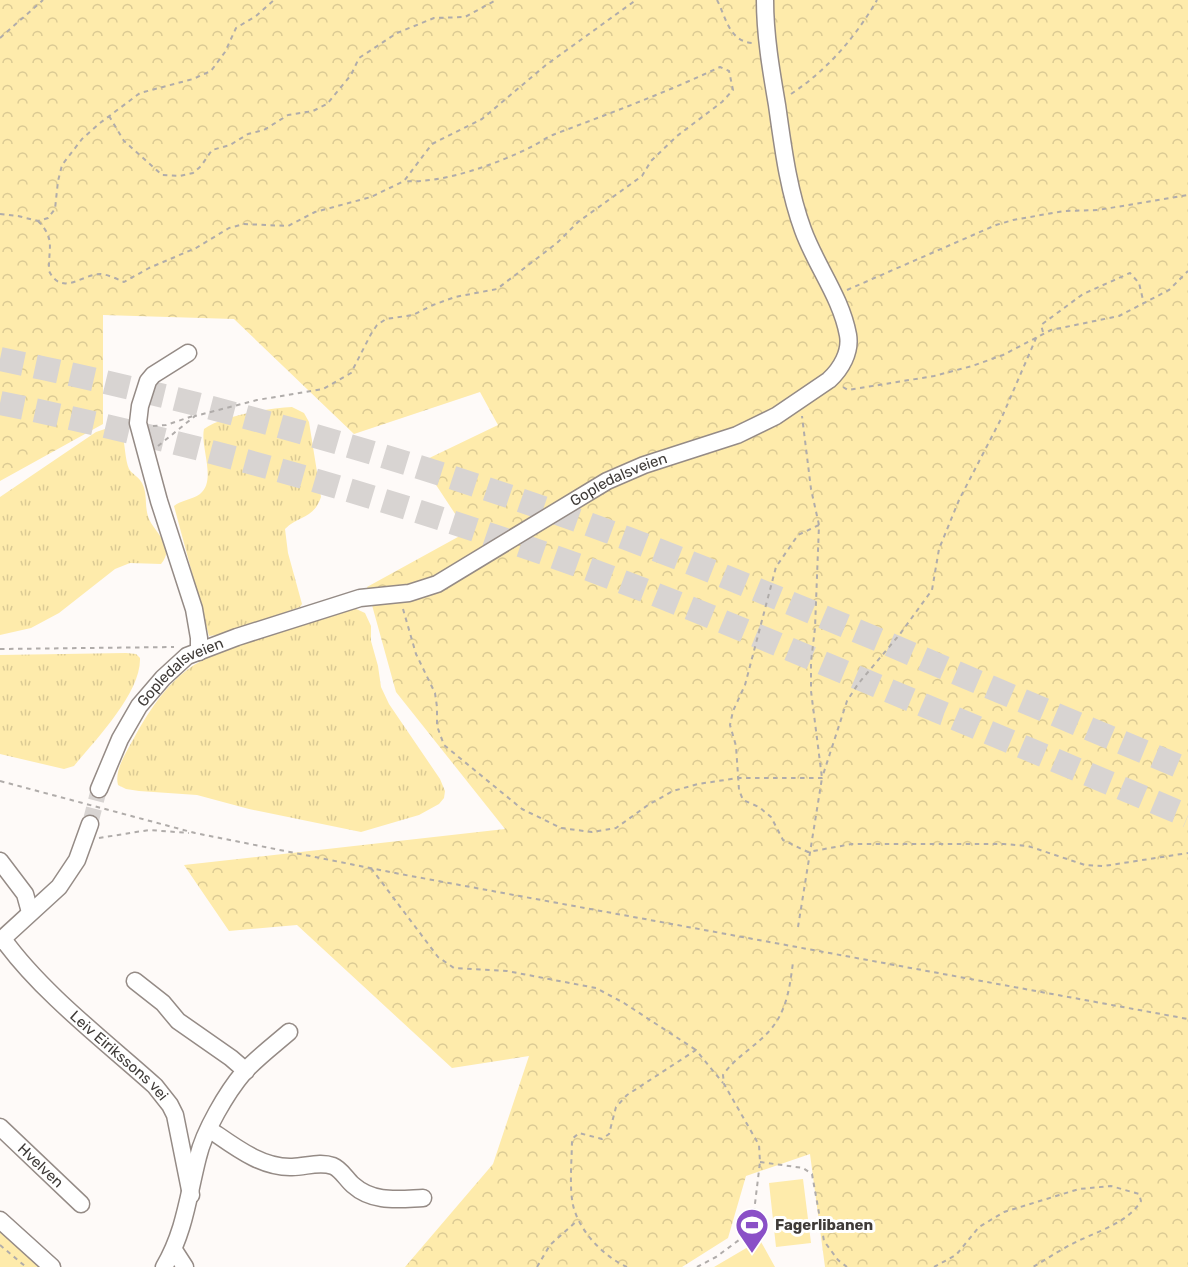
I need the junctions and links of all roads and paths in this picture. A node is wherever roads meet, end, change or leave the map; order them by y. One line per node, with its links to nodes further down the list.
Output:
1 (43, 0): 8 (path)
2 (274, 0): 11 (path)
3 (496, 0): 11 (path)
4 (636, 0): 12 (path)
5 (717, 0): 9 (path)
6 (765, 0): 9 (street, Gopledalsveien)
7 (877, 0): 10 (path)
8 (0, 38)
9 (767, 43): 10 (street, Gopledalsveien)
10 (776, 102): 17 (street, Gopledalsveien)
11 (109, 116): 15 (path)
12 (404, 181): 15 (path); 25 (path)
13 (1188, 195): 17 (path)
14 (0, 214): 15 (path)
15 (38, 221)
16 (1188, 271): 18 (path)
17 (834, 295): 23 (street, Gopledalsveien)
18 (1144, 304): 19 (path); 19 (path)
19 (1043, 332): 20 (path)
20 (1036, 336): 23 (path); 34 (path)
21 (188, 353): 24 (street)
22 (166, 378): 24 (street)
23 (830, 380): 30 (street, Gopledalsveien)
24 (146, 387): 27 (street)
25 (195, 416): 27 (path); 28 (path)
26 (801, 417): 29 (path)
27 (138, 423): 28 (street)
28 (146, 454): 32 (street)
29 (819, 525): 33 (path); 34 (path)
30 (399, 594): 32 (street, Gopledalsveien); 33 (path)
31 (0, 649): 32 (path)
32 (193, 654): 36 (street, Gopledalsveien)
33 (738, 778): 34 (path); 39 (path)
34 (822, 778): 39 (path)
35 (0, 781): 38 (path)
36 (99, 789)
37 (88, 831): 38 (path); 43 (street)
38 (195, 833): 42 (path)
39 (808, 852): 40 (path); 44 (path)
40 (1188, 853)
41 (0, 861): 43 (street)
42 (371, 868): 48 (path); 50 (path)
43 (30, 912): 45 (street)
44 (798, 927)
45 (2, 940): 56 (street, Leiv Eirikssons vei)
46 (793, 962): 52 (path)
47 (135, 981): 51 (street)
48 (1188, 1019)
49 (289, 1032): 51 (street, Leiv Eirikssons vei)
50 (696, 1050): 52 (path); 60 (path)
51 (246, 1071): 54 (street, Leiv Eirikssons vei)
52 (724, 1084): 55 (path)
53 (0, 1127): 58 (street, Hvelven)
54 (209, 1129): 56 (street, Leiv Eirikssons vei); 57 (street)
55 (760, 1162): 69 (path); 70 (path)
56 (191, 1195): 62 (street, Leiv Eirikssons vei)
57 (423, 1198)
58 (81, 1204)
59 (0, 1220): 64 (street)
60 (578, 1220): 67 (path); 68 (path)
61 (0, 1245): 63 (path)
62 (174, 1250): 65 (street, Leiv Eirikssons vei); 66 (street)
63 (26, 1267)
64 (52, 1267)
65 (164, 1267)
66 (185, 1267)
67 (537, 1267)
68 (627, 1267)
69 (697, 1267)
70 (847, 1267)
71 (934, 1267): 72 (path)
72 (1033, 1267)

